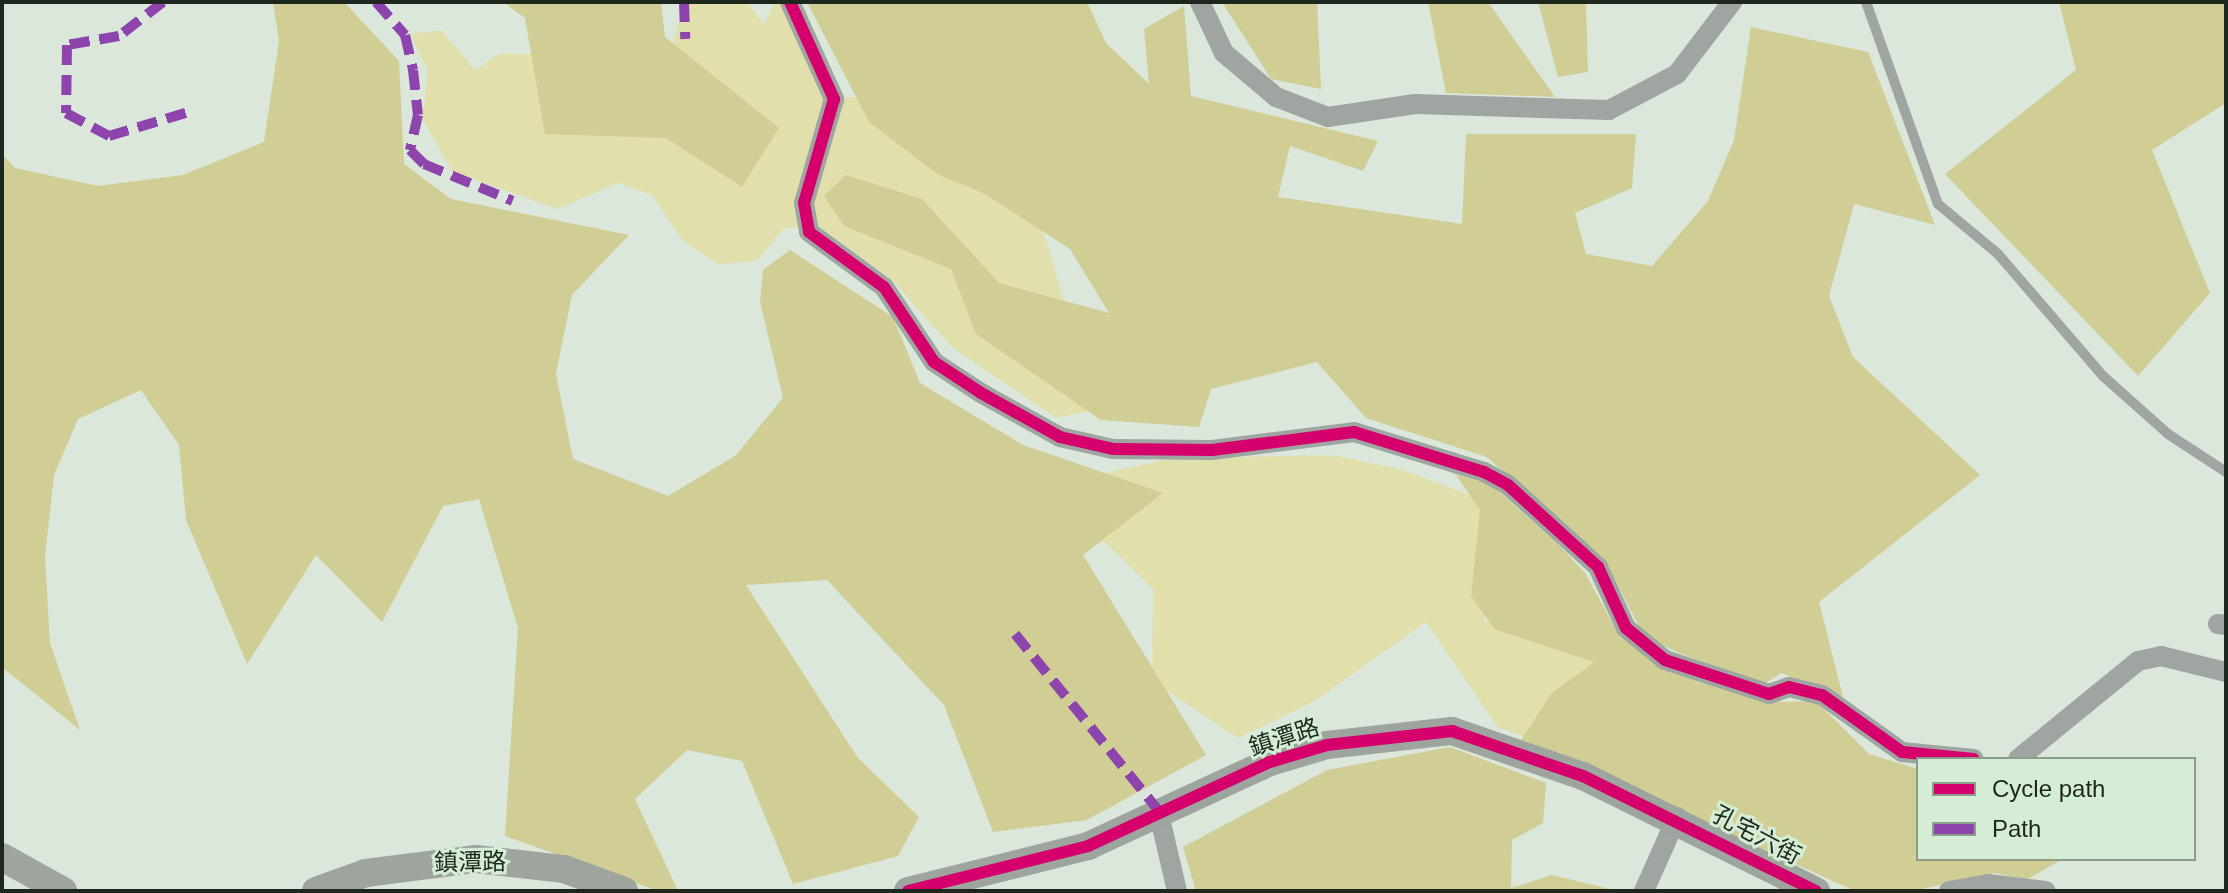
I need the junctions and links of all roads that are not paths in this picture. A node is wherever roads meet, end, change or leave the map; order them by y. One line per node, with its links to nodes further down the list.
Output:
1 (790, 2): 7 (street)
2 (1200, 2): 3 (street)
3 (1732, 2)
4 (1866, 2): 5 (lane)
5 (2226, 472)
6 (2226, 672): 8 (street)
7 (1953, 757)
8 (2020, 757)
9 (1158, 810): 10 (street, 鎮潭路); 15 (street, 鎮潭路); 16 (street)
10 (1677, 817): 17 (street, 孔宅六街); 18 (street, 孔宅六街)
11 (2, 857): 12 (street)
12 (63, 891)
13 (316, 891): 14 (street, 鎮潭路)
14 (624, 891)
15 (908, 891)
16 (1177, 891)
17 (1644, 891)
18 (1816, 891)
19 (1949, 891): 20 (street)
20 (2046, 891)

